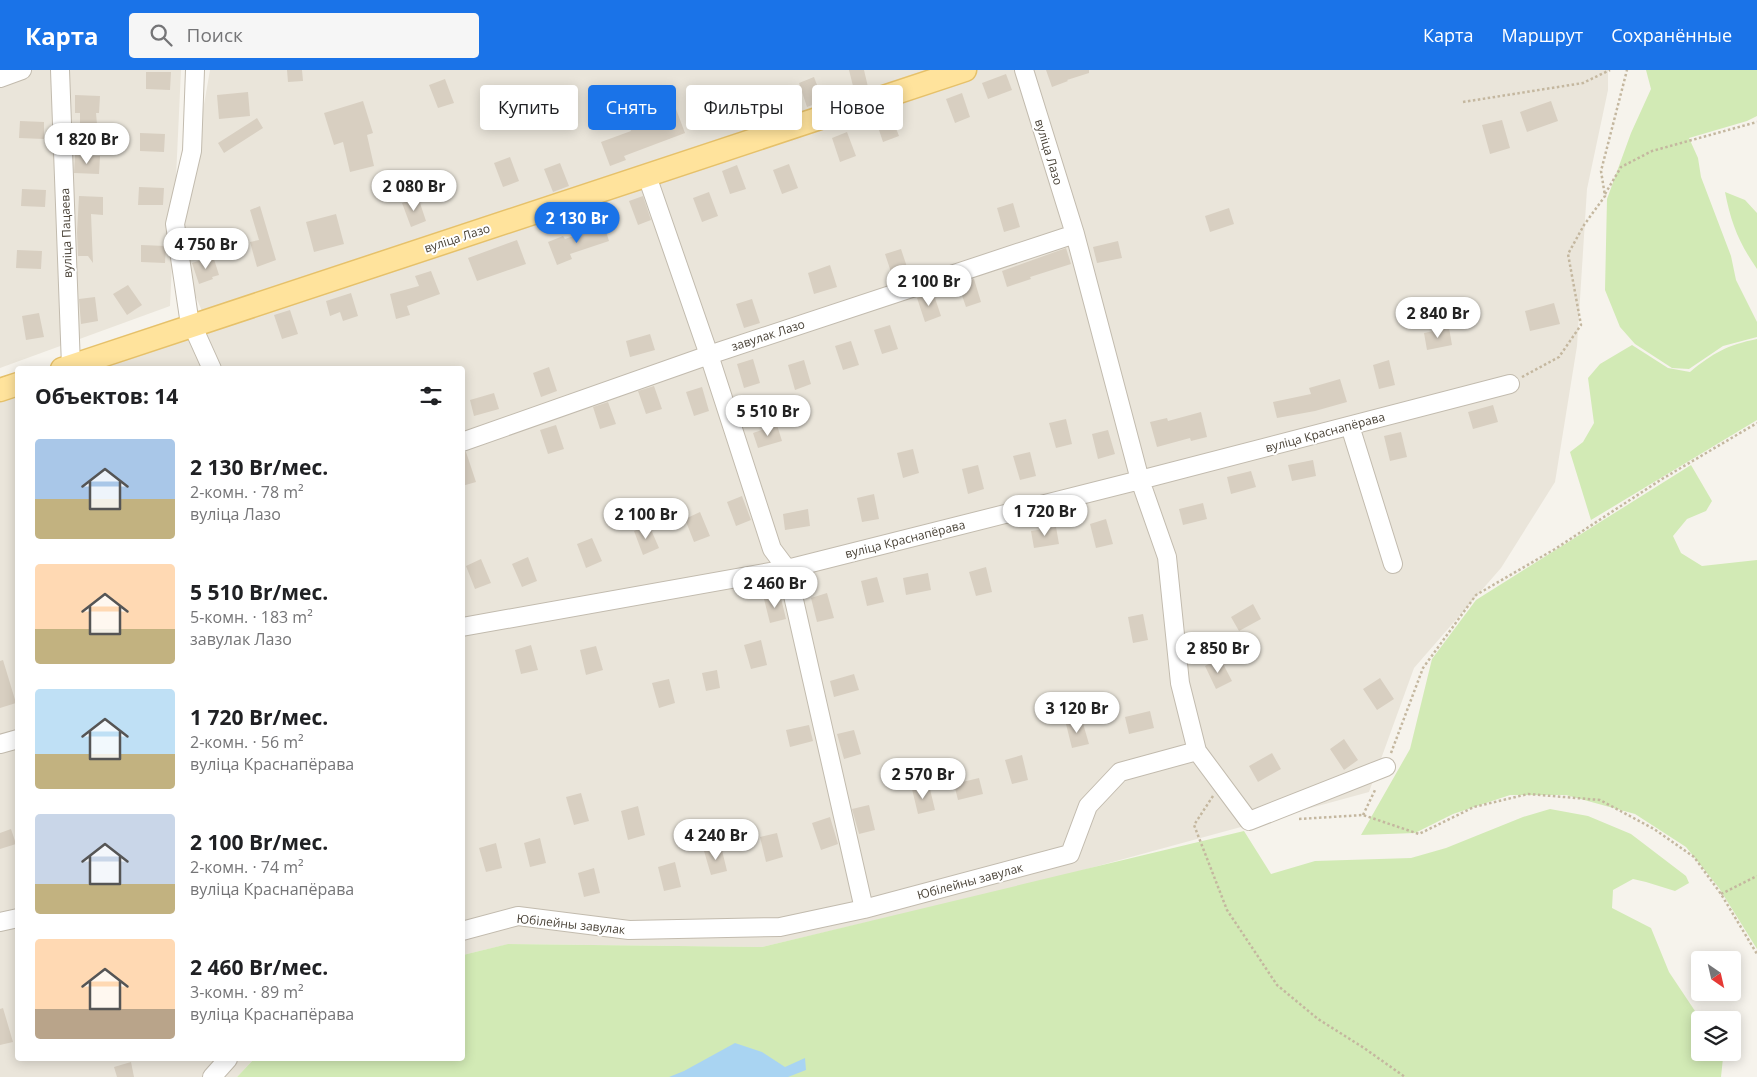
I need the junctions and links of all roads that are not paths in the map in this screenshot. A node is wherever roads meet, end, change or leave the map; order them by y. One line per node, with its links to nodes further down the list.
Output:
1 (22, 70): 6 (street)
2 (60, 70): 11 (street, вуліца Пацаева)
3 (196, 70): 9 (street)
4 (965, 70): 7 (main road, вуліца Лазо)
5 (1024, 70): 8 (street, вуліца Лазо)
6 (0, 78)
7 (647, 176): 9 (main road, вуліца Лазо); 10 (street)
8 (1075, 234): 10 (street, завулак Лазо); 19 (street)
9 (191, 325): 12 (main road, вуліца Лазо); 13 (street)
10 (709, 355): 18 (street, завулак Лазо); 21 (street)
11 (66, 366)
12 (69, 366)
13 (211, 366)
14 (1510, 384): 17 (street, вуліца Краснапёрава)
15 (15, 385): 16 (main road)
16 (0, 390)
17 (1350, 426): 19 (street, вуліца Краснапёрава); 20 (street)
18 (465, 441)
19 (1140, 480): 21 (street, вуліца Краснапёрава); 25 (street)
20 (1393, 564)
21 (787, 569): 22 (street, вуліца Краснапёрава); 27 (street)
22 (465, 626)
23 (15, 740): 24 (street)
24 (0, 744)
25 (1196, 751): 26 (street); 27 (street, Юбілейны завулак)
26 (1386, 767)
27 (864, 909): 30 (street, Юбілейны завулак)
28 (15, 919): 29 (street)
29 (0, 922)
30 (465, 930)
31 (226, 1061): 32 (street)
32 (212, 1077)

